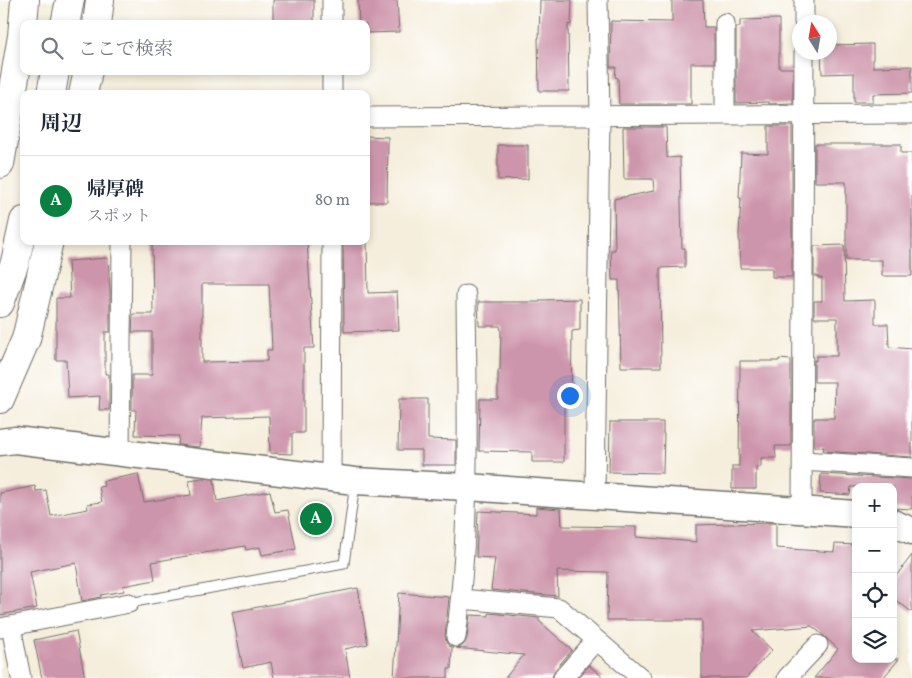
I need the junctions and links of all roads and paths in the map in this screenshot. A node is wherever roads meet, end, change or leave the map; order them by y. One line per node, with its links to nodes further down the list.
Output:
1 (25, 0): 8 (highway)
2 (70, 0): 9 (highway)
3 (100, 0): 10 (highway)
4 (332, 0): 11 (street)
5 (598, 0): 24 (street)
6 (804, 0): 7 (street)
7 (804, 15)
8 (23, 20)
9 (66, 20)
10 (98, 20)
11 (332, 20)
12 (725, 23): 22 (street)
13 (20, 48): 26 (highway)
14 (804, 60): 23 (street)
15 (54, 75): 18 (highway)
16 (87, 75): 19 (highway)
17 (332, 75): 20 (street)
18 (52, 90)
19 (84, 90)
20 (332, 90)
21 (912, 114): 23 (street)
22 (724, 115): 23 (street); 24 (street)
23 (804, 115): 36 (street)
24 (600, 116): 25 (street); 40 (street)
25 (370, 117)
26 (0, 164)
27 (20, 239): 32 (highway)
28 (48, 245): 33 (highway)
29 (122, 245): 35 (street)
30 (332, 245): 38 (street)
31 (466, 295): 39 (street)
32 (0, 303)
33 (0, 399)
34 (0, 442): 35 (street)
35 (120, 453): 38 (street)
36 (802, 461): 37 (street); 41 (street)
37 (912, 468)
38 (343, 480): 39 (street); 46 (lane)
39 (467, 487): 40 (street); 45 (street)
40 (595, 496): 41 (street)
41 (802, 510): 42 (street)
42 (852, 514)
43 (897, 525): 44 (street)
44 (912, 531)
45 (461, 599): 48 (street); 49 (street)
46 (129, 603): 47 (street)
47 (5, 627): 51 (street)
48 (456, 637)
49 (596, 640): 52 (street); 53 (street)
50 (818, 645): 54 (street)
51 (20, 678)
52 (563, 678)
53 (641, 678)
54 (787, 678)

